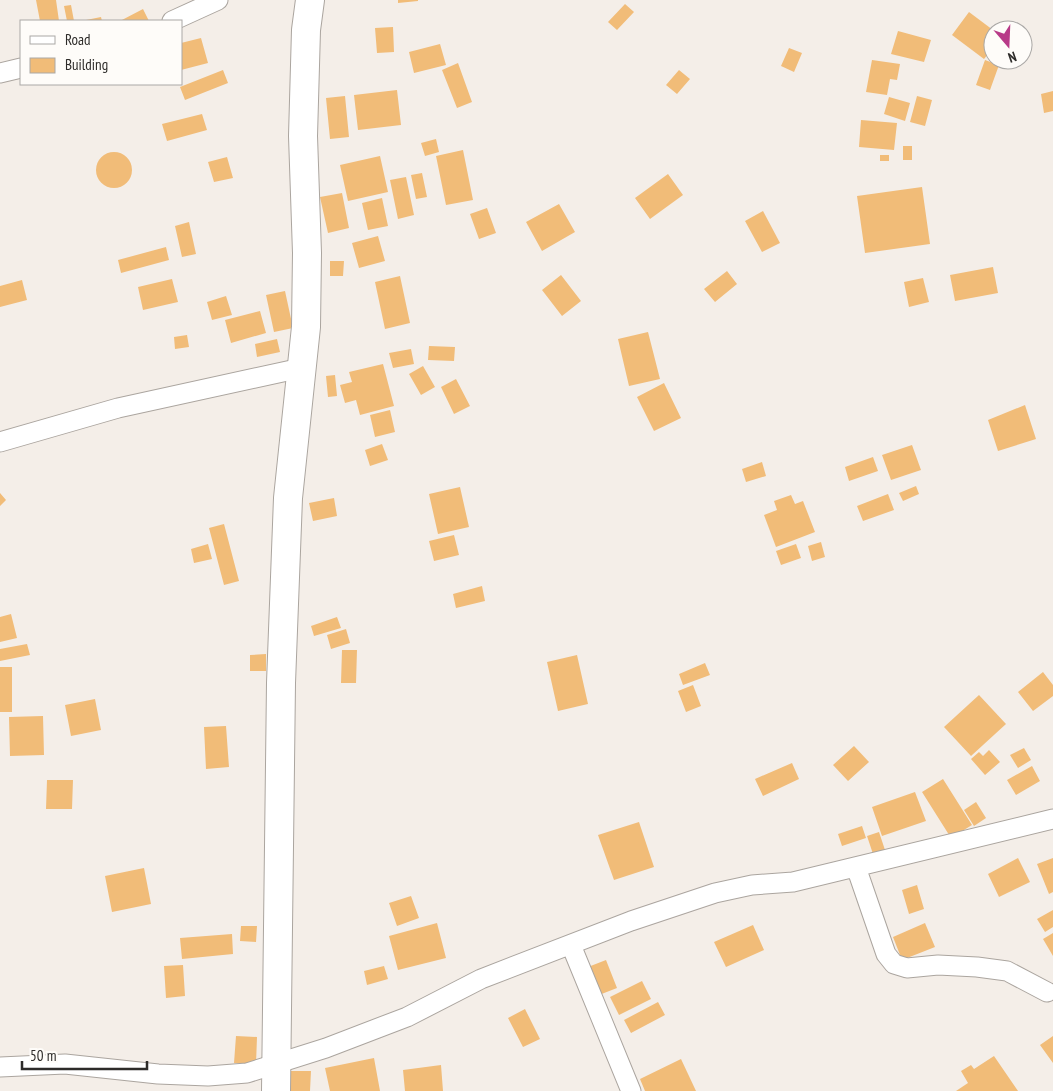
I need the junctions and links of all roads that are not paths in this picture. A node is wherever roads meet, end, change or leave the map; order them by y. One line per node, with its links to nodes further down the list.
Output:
1 (218, 0): 3 (street)
2 (310, 0): 6 (main road)
3 (174, 20)
4 (20, 68): 5 (street)
5 (0, 72)
6 (301, 368): 7 (street); 12 (main road)
7 (0, 442)
8 (1053, 818): 9 (street)
9 (856, 867): 10 (street); 11 (street)
10 (571, 945): 12 (street); 15 (street)
11 (1047, 992)
12 (278, 1062): 13 (street); 14 (main road)
13 (0, 1067)
14 (276, 1091)
15 (631, 1091)

